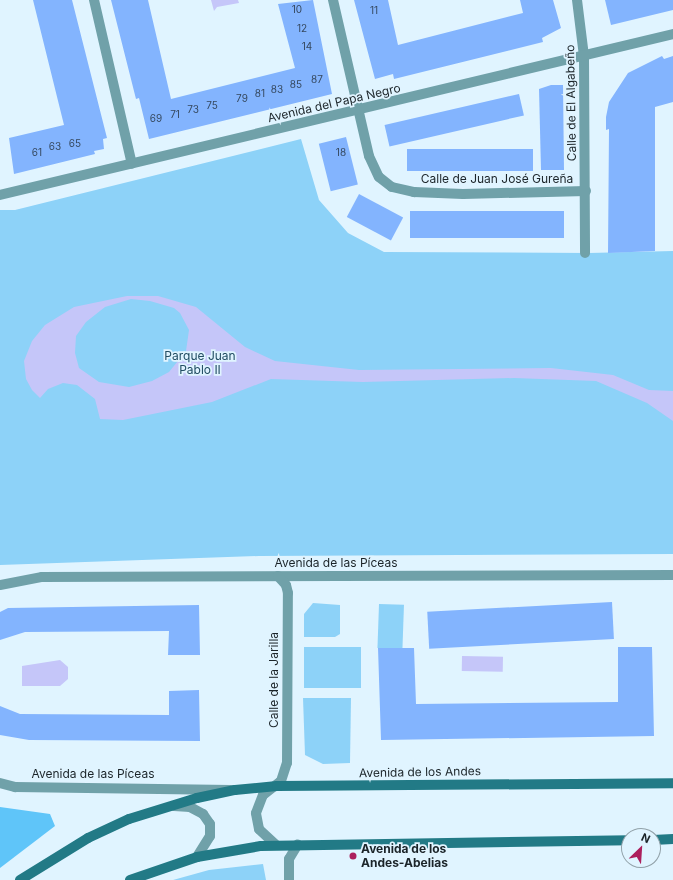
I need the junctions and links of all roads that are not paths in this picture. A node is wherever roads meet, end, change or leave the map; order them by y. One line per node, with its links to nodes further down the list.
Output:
1 (94, 0): 7 (street)
2 (333, 0): 6 (street, Calle de Juan José Gureña)
3 (577, 0): 5 (street, Calle de El Algabeño)
4 (673, 34): 5 (street, Avenida del Papa Negro)
5 (584, 56): 6 (street, Avenida del Papa Negro); 8 (street, Calle de El Algabeño)
6 (360, 110): 7 (street, Avenida del Papa Negro); 8 (street, Calle de Juan José Gureña)
7 (132, 164): 9 (street, Avenida del Papa Negro)
8 (586, 191): 10 (street, Calle de El Algabeño)
9 (0, 195)
10 (585, 253)
11 (673, 575): 12 (street, Avenida de las Píceas)
12 (278, 576): 13 (street, Avenida de las Píceas); 16 (street, Calle de la Jarilla)
13 (0, 585)
14 (0, 783): 17 (street, Avenida de las Píceas)
15 (673, 783): 16 (main road, Avenida de los Andes)
16 (277, 786): 17 (main road, Avenida de los Andes); 23 (street)
17 (235, 790): 18 (main road, Avenida de los Andes)
18 (170, 806): 24 (street); 25 (main road, Avenida de los Andes)
19 (673, 839): 21 (main road)
20 (621, 840): 22 (main road)
21 (661, 840)
22 (298, 844): 23 (main road); 27 (street)
23 (276, 845): 24 (main road)
24 (197, 857): 26 (main road)
25 (20, 880)
26 (130, 880)
27 (289, 880)

